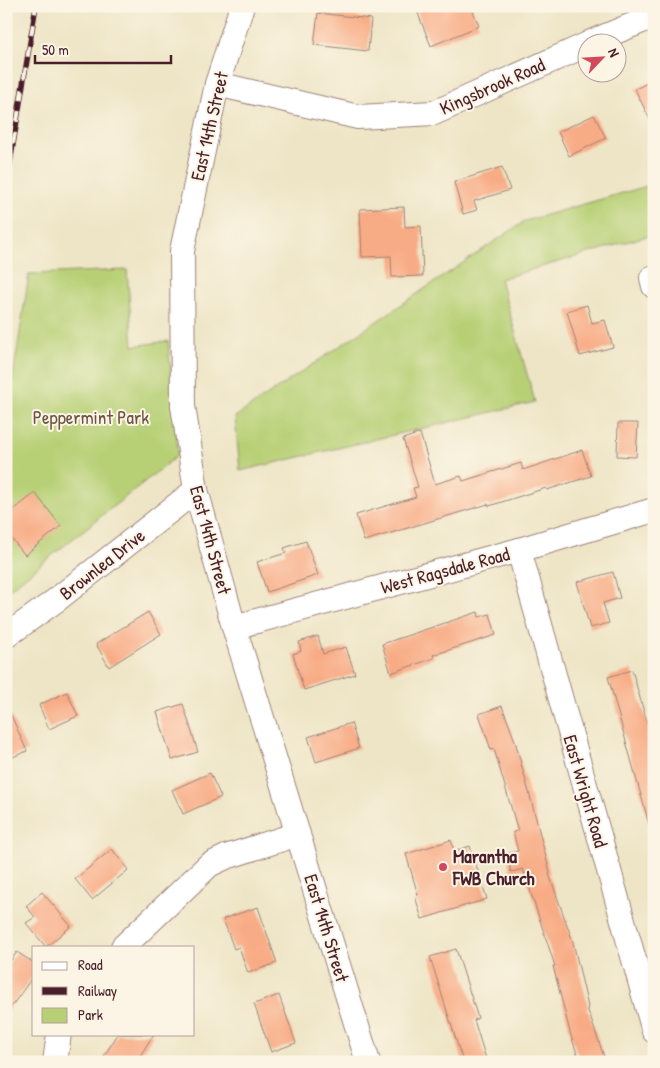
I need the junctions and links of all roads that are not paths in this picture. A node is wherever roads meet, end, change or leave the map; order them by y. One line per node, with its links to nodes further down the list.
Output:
1 (242, 6): 5 (street, East 14th Street)
2 (645, 14): 3 (street)
3 (610, 32)
4 (578, 48): 5 (street, Kingsbrook Road)
5 (217, 84): 6 (street, East 14th Street)
6 (196, 490): 9 (street, East 14th Street); 10 (street, Brownlea Drive)
7 (654, 510): 8 (street, West Ragsdale Road)
8 (519, 550): 9 (street, West Ragsdale Road); 13 (street, East Wright Road)
9 (234, 627): 11 (street, East 14th Street)
10 (6, 636)
11 (298, 834): 12 (street); 16 (street, East 14th Street)
12 (124, 946)
13 (654, 1031)
14 (59, 1036): 15 (street)
15 (55, 1062)
16 (368, 1062)

